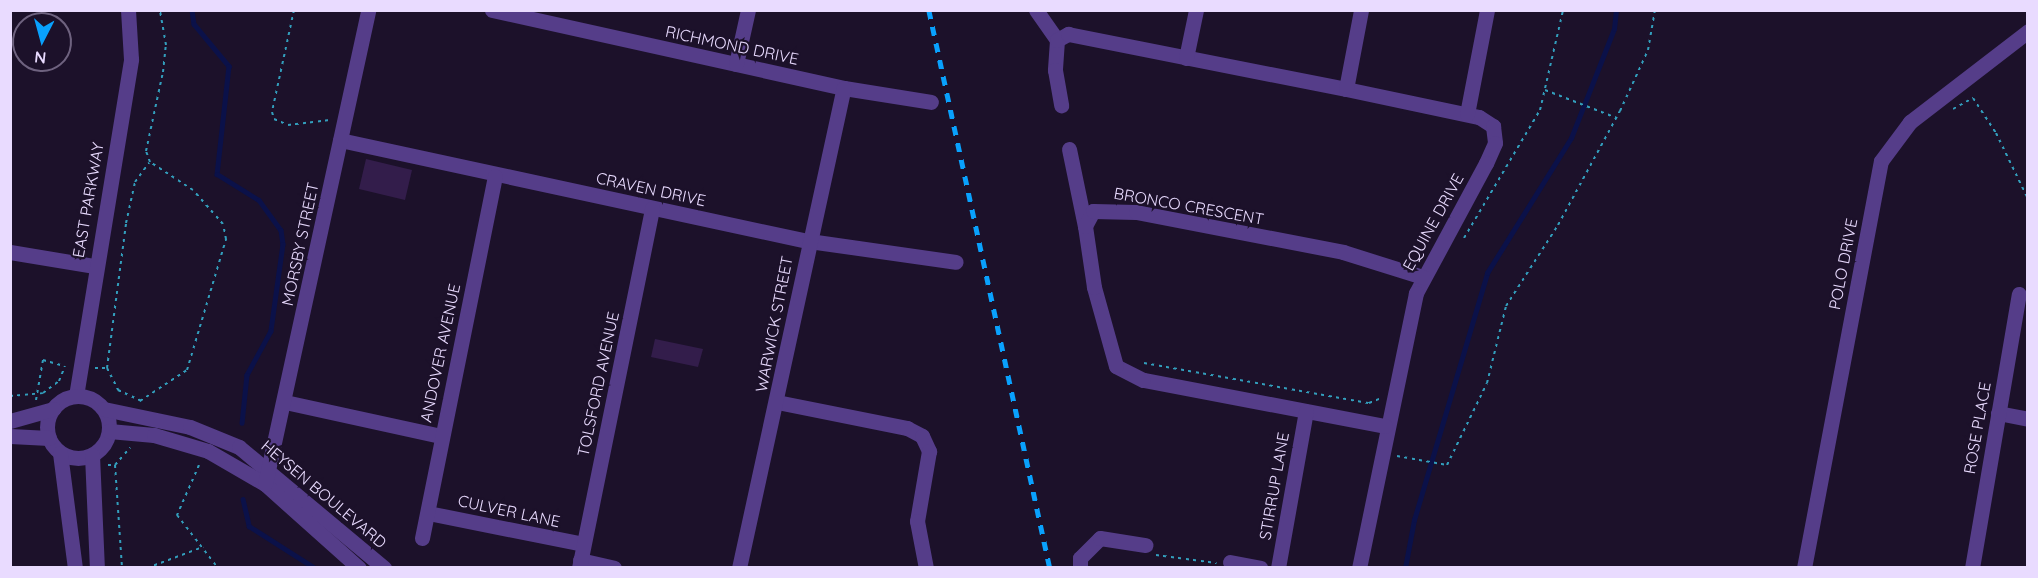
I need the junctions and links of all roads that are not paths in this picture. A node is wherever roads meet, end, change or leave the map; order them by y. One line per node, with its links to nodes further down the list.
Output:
1 (128, 10): 26 (street, EAST PARKWAY)
2 (368, 10): 18 (street, MORSBY STREET)
3 (492, 10): 12 (street, RICHMOND DRIVE)
4 (748, 10): 12 (street)
5 (1036, 10): 10 (street)
6 (1196, 10): 11 (street)
7 (1361, 10): 14 (street)
8 (1487, 10): 17 (street)
9 (2028, 31): 64 (street, POLO DRIVE)
10 (1057, 40): 11 (street, EQUINE DRIVE); 16 (street)
11 (1186, 58): 14 (street, EQUINE DRIVE)
12 (736, 63): 13 (street, RICHMOND DRIVE)
13 (844, 88): 15 (street, RICHMOND DRIVE); 23 (street, WARWICK STREET)
14 (1346, 89): 17 (street, EQUINE DRIVE)
15 (931, 102)
16 (1061, 105)
17 (1467, 114): 27 (street, EQUINE DRIVE)
18 (342, 132): 20 (street, CRAVEN DRIVE); 30 (street, MORSBY STREET)
19 (1069, 149): 22 (street)
20 (495, 176): 21 (street, CRAVEN DRIVE); 41 (street, ANDOVER AVENUE)
21 (652, 208): 23 (street, CRAVEN DRIVE); 49 (street, TOLSFORD AVENUE)
22 (1085, 226): 27 (street, BRONCO CRESCENT); 34 (street)
23 (809, 241): 25 (street, CRAVEN DRIVE); 31 (street, WARWICK STREET)
24 (10, 252): 26 (street)
25 (956, 262)
26 (94, 266): 29 (street, EAST PARKWAY)
27 (1423, 278): 38 (street, EQUINE DRIVE)
28 (2019, 294): 35 (street, ROSE PLACE)
29 (76, 396): 32 (street); 33 (street)
30 (285, 402): 41 (street); 45 (street, MORSBY STREET)
31 (777, 402): 58 (street, WARWICK STREET); 59 (street)
32 (53, 409): 37 (street); 42 (street)
33 (104, 409): 39 (street); 45 (street, HEYSEN BOULEVARD)
34 (1306, 411): 38 (street); 62 (street, STIRRUP LANE)
35 (1998, 413): 36 (street); 65 (street, ROSE PLACE)
36 (2028, 419)
37 (10, 421)
38 (1385, 426): 63 (street, EQUINE DRIVE)
39 (110, 431): 44 (street); 46 (street, HEYSEN BOULEVARD)
40 (10, 436): 42 (street)
41 (441, 436): 47 (street, ANDOVER AVENUE)
42 (49, 438): 43 (street)
43 (60, 453): 44 (street); 53 (street)
44 (92, 461): 54 (street)
45 (270, 468): 46 (street, MORSBY STREET); 56 (street, HEYSEN BOULEVARD)
46 (265, 484): 55 (street, HEYSEN BOULEVARD)
47 (428, 513): 48 (street, ANDOVER AVENUE); 49 (street, CULVER LANE)
48 (422, 538)
49 (583, 544): 52 (street, TOLSFORD AVENUE)
50 (1145, 545): 60 (street)
51 (1230, 562): 61 (street)
52 (579, 564): 57 (street)
53 (75, 567)
54 (97, 567)
55 (359, 567)
56 (384, 567)
57 (614, 567)
58 (738, 567)
59 (926, 567)
60 (1080, 567)
61 (1260, 567)
62 (1278, 567)
63 (1359, 567)
64 (1804, 567)
65 (1972, 567)

